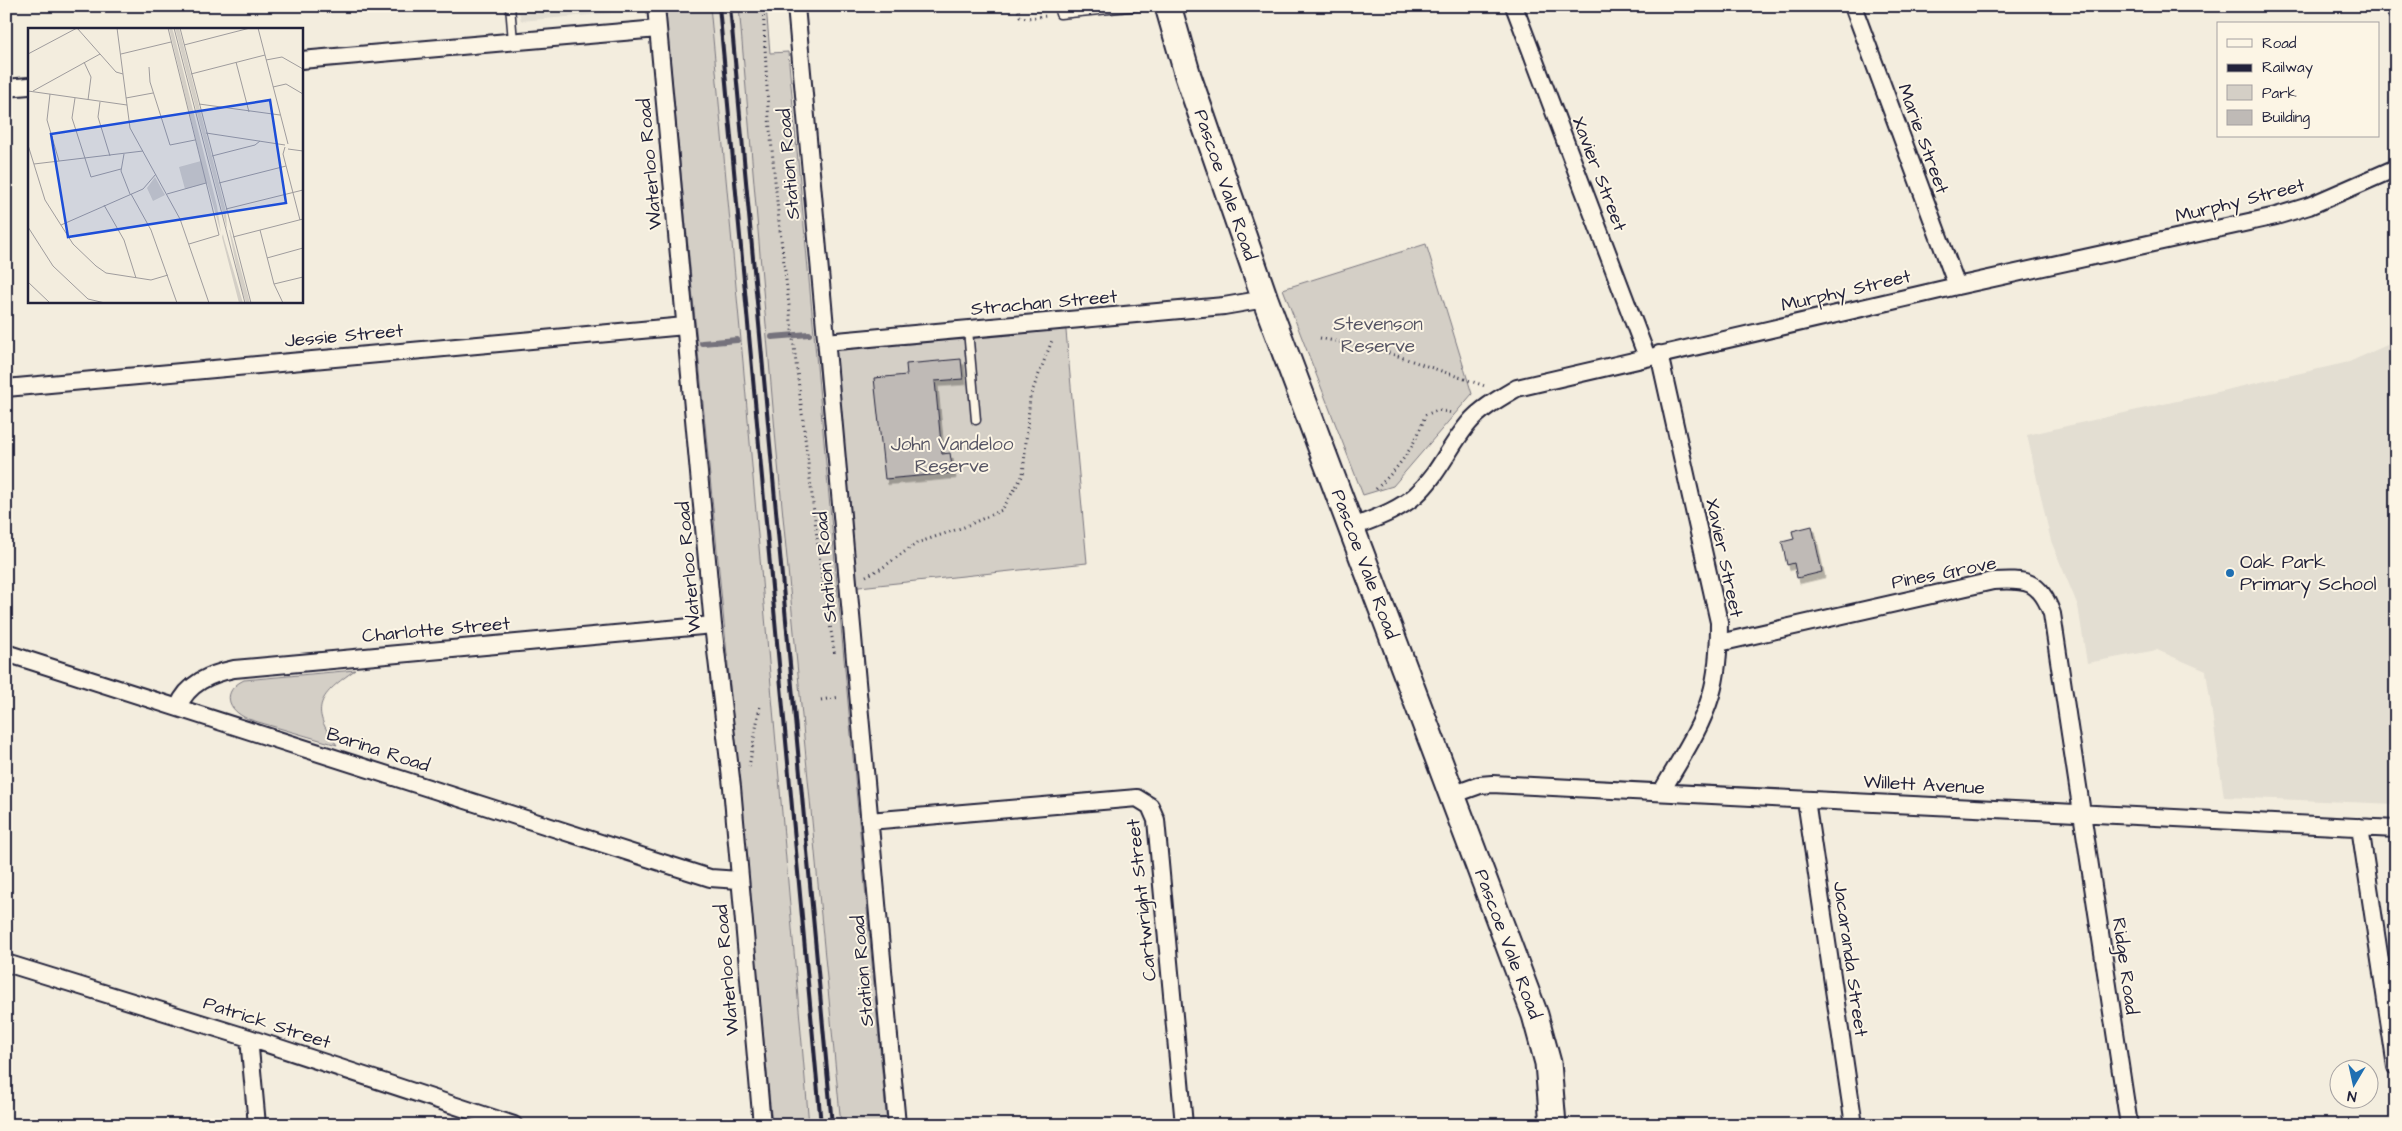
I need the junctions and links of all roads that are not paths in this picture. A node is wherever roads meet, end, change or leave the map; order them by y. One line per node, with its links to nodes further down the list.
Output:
1 (510, 6): 12 (lane)
2 (656, 6): 11 (street, Waterloo Road)
3 (796, 6): 21 (street, Station Road)
4 (1139, 6): 9 (lane)
5 (1168, 6): 18 (main road, Pascoe Vale Road)
6 (1514, 6): 22 (street, Xavier Street)
7 (1853, 6): 17 (street, Marie Street)
8 (2394, 6): 10 (street)
9 (1059, 10)
10 (2396, 11)
11 (658, 29): 12 (street); 19 (street, Waterloo Road)
12 (513, 41): 13 (street)
13 (302, 60)
14 (28, 86): 15 (street)
15 (6, 88)
16 (2396, 168): 17 (street, Murphy Street)
17 (1957, 286): 22 (street, Murphy Street)
18 (1265, 299): 20 (street, Strachan Street); 25 (main road, Pascoe Vale Road)
19 (684, 326): 23 (street, Jessie Street); 26 (street, Waterloo Road)
20 (968, 330): 21 (street, Strachan Street); 24 (lane)
21 (826, 342): 34 (street, Station Road)
22 (1653, 355): 25 (street, Murphy Street); 27 (street, Xavier Street)
23 (6, 388)
24 (976, 420)
25 (1351, 528): 31 (main road, Pascoe Vale Road)
26 (713, 625): 29 (street, Charlotte Street); 37 (street, Waterloo Road)
27 (1719, 642): 30 (street, Xavier Street); 33 (street, Pines Grove)
28 (6, 653): 29 (street, Barina Road)
29 (178, 706): 37 (street, Barina Road)
30 (1662, 791): 31 (street, Willett Avenue); 32 (street, Willett Avenue)
31 (1452, 795): 46 (main road, Pascoe Vale Road)
32 (1806, 800): 33 (street, Willett Avenue); 47 (street, Jacaranda Street)
33 (2082, 813): 35 (street, Willett Avenue); 48 (street, Ridge Road)
34 (869, 821): 44 (street, Station Road); 45 (street, Cartwright Street)
35 (2360, 827): 36 (street, Willett Avenue); 40 (street)
36 (2396, 829)
37 (739, 880): 43 (street, Waterloo Road)
38 (6, 963): 39 (street, Patrick Street)
39 (249, 1038): 41 (street); 42 (street, Patrick Street)
40 (2396, 1067)
41 (257, 1125)
42 (514, 1125)
43 (762, 1125)
44 (897, 1125)
45 (1184, 1125)
46 (1553, 1125)
47 (1854, 1125)
48 (2129, 1125)

